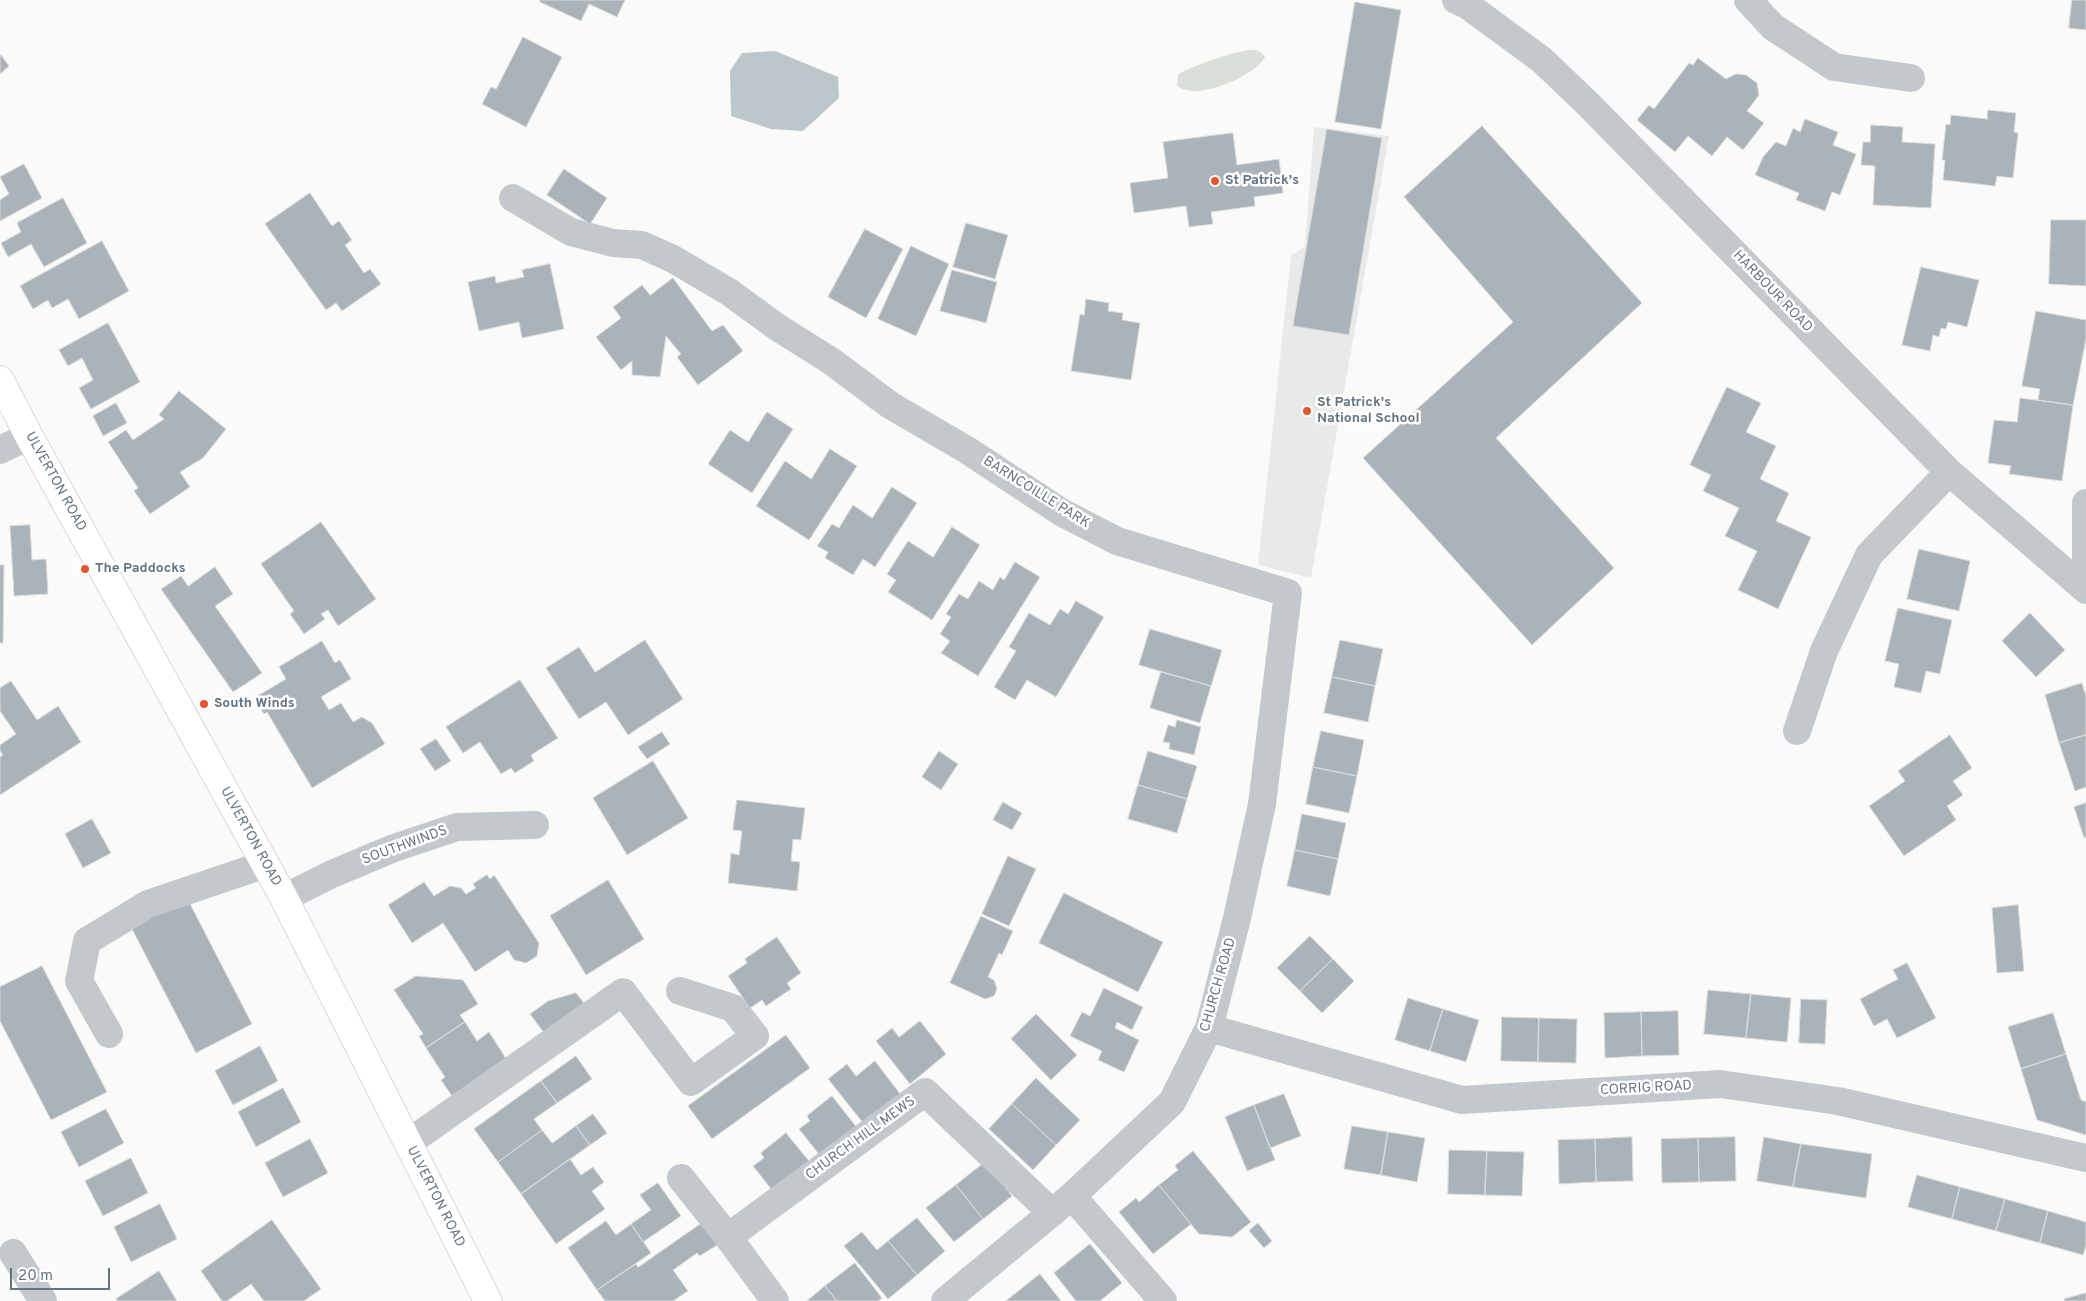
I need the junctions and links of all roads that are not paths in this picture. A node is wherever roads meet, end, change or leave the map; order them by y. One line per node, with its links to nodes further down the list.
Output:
1 (1456, 0): 8 (street, HARBOUR ROAD)
2 (1748, 0): 3 (street)
3 (1911, 78)
4 (513, 198): 11 (street, BARNCOILLE PARK)
5 (0, 380): 6 (main road, ULVERTON ROAD)
6 (29, 436): 7 (street); 14 (main road, ULVERTON ROAD)
7 (0, 450)
8 (1949, 472): 10 (street, HARBOUR ROAD); 12 (street)
9 (2086, 503): 10 (street)
10 (2086, 590)
11 (1288, 593): 17 (street, CHURCH ROAD)
12 (1797, 731)
13 (535, 825): 15 (street, SOUTHWINDS)
14 (266, 864): 15 (main road, ULVERTON ROAD); 18 (street)
15 (284, 898): 19 (main road, ULVERTON ROAD)
16 (680, 991): 19 (street)
17 (1209, 1028): 20 (street, CORRIG ROAD); 22 (street, CHURCH ROAD)
18 (109, 1034)
19 (408, 1143): 26 (main road, ULVERTON ROAD)
20 (2086, 1158)
21 (681, 1178): 23 (street)
22 (1062, 1205): 23 (street, CHURCH HILL MEWS); 28 (street, CHURCH ROAD); 29 (street)
23 (728, 1237): 27 (street)
24 (13, 1253): 25 (street)
25 (43, 1301)
26 (488, 1301)
27 (776, 1301)
28 (946, 1301)
29 (1163, 1301)

